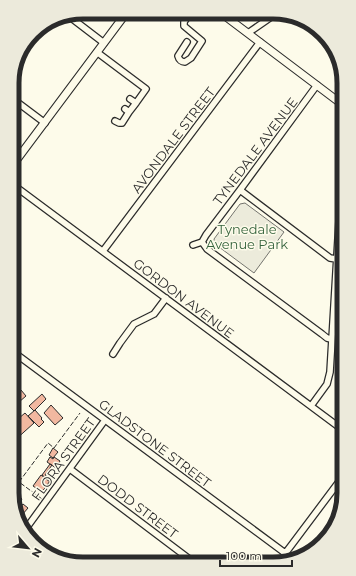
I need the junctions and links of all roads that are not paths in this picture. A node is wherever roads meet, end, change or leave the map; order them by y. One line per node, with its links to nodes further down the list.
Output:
1 (122, 19): 9 (main road)
2 (186, 19): 7 (street)
3 (229, 19): 6 (main road)
4 (268, 19): 6 (street)
5 (74, 20): 9 (street)
6 (248, 33): 8 (main road)
7 (187, 42)
8 (260, 42): 11 (main road); 24 (street, AVONDALE STREET)
9 (104, 43): 10 (main road)
10 (98, 53): 14 (street); 17 (main road)
11 (317, 85): 13 (main road); 20 (street, TYNEDALE AVENUE)
12 (130, 99): 14 (street)
13 (337, 100)
14 (136, 103): 16 (street)
15 (19, 104): 17 (street)
16 (115, 121)
17 (45, 123): 18 (main road)
18 (19, 157)
19 (19, 189): 24 (street, GORDON AVENUE)
20 (240, 190): 21 (street, TYNEDALE AVENUE); 25 (street)
21 (202, 242): 22 (street); 27 (street)
22 (194, 245)
23 (337, 246): 25 (street)
24 (103, 251): 26 (street, GORDON AVENUE)
25 (336, 259): 27 (street)
26 (166, 298): 28 (street); 30 (street, GORDON AVENUE)
27 (331, 339): 30 (street)
28 (113, 354)
29 (19, 356): 31 (street, GLADSTONE STREET)
30 (311, 406): 32 (street, GORDON AVENUE)
31 (105, 420): 33 (street, FLORA STREET); 36 (street, GLADSTONE STREET)
32 (337, 426)
33 (70, 469): 35 (street, FLORA STREET); 38 (street, DODD STREET)
34 (337, 484): 36 (street)
35 (28, 526)
36 (286, 553): 37 (street)
37 (283, 556)
38 (187, 557)

